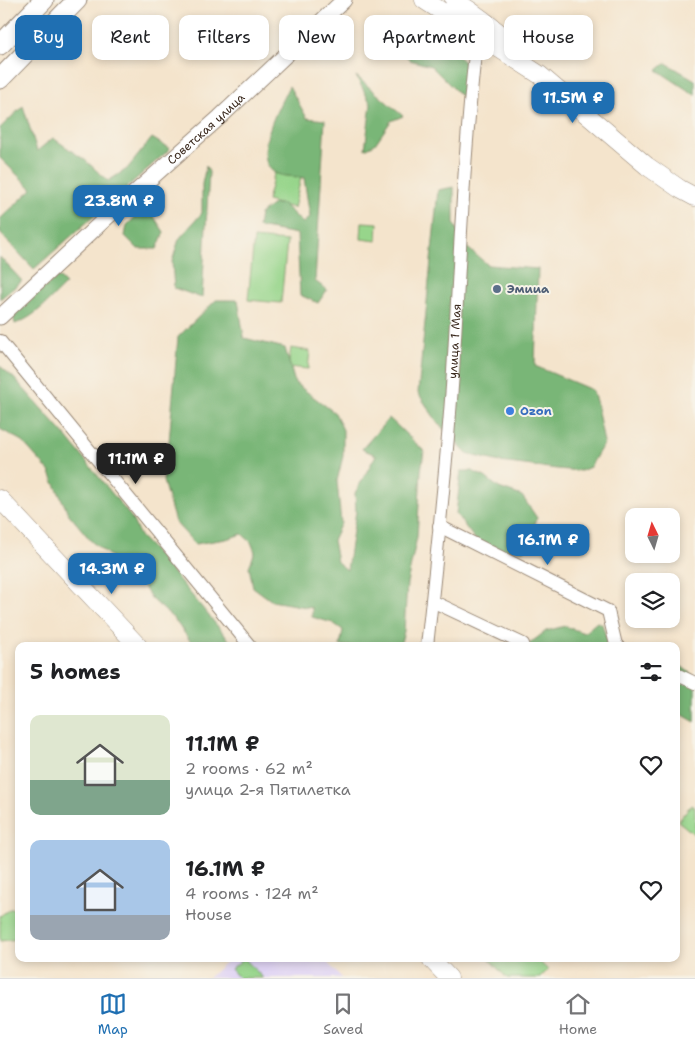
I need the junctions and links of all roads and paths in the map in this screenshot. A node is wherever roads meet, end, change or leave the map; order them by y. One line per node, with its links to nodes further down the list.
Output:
1 (44, 0): 9 (main road)
2 (77, 0): 13 (main road)
3 (344, 0): 15 (street, Советская улица)
4 (424, 0): 6 (main road)
5 (454, 0): 7 (main road)
6 (447, 15)
7 (477, 15)
8 (494, 28): 12 (main road)
9 (0, 45)
10 (494, 45): 12 (main road)
11 (474, 60): 18 (street, улица 1 Мая)
12 (540, 75): 14 (main road)
13 (0, 79)
14 (695, 197)
15 (0, 317)
16 (0, 341): 21 (street)
17 (0, 499): 20 (main road)
18 (440, 526): 19 (street, улица 1 Мая); 24 (street)
19 (432, 601): 22 (street, улица 1 Мая); 23 (street)
20 (134, 642)
21 (247, 642)
22 (427, 642)
23 (519, 642)
24 (615, 642)
25 (680, 676): 26 (street)
26 (695, 683)
27 (434, 962): 28 (main road)
28 (449, 978)

